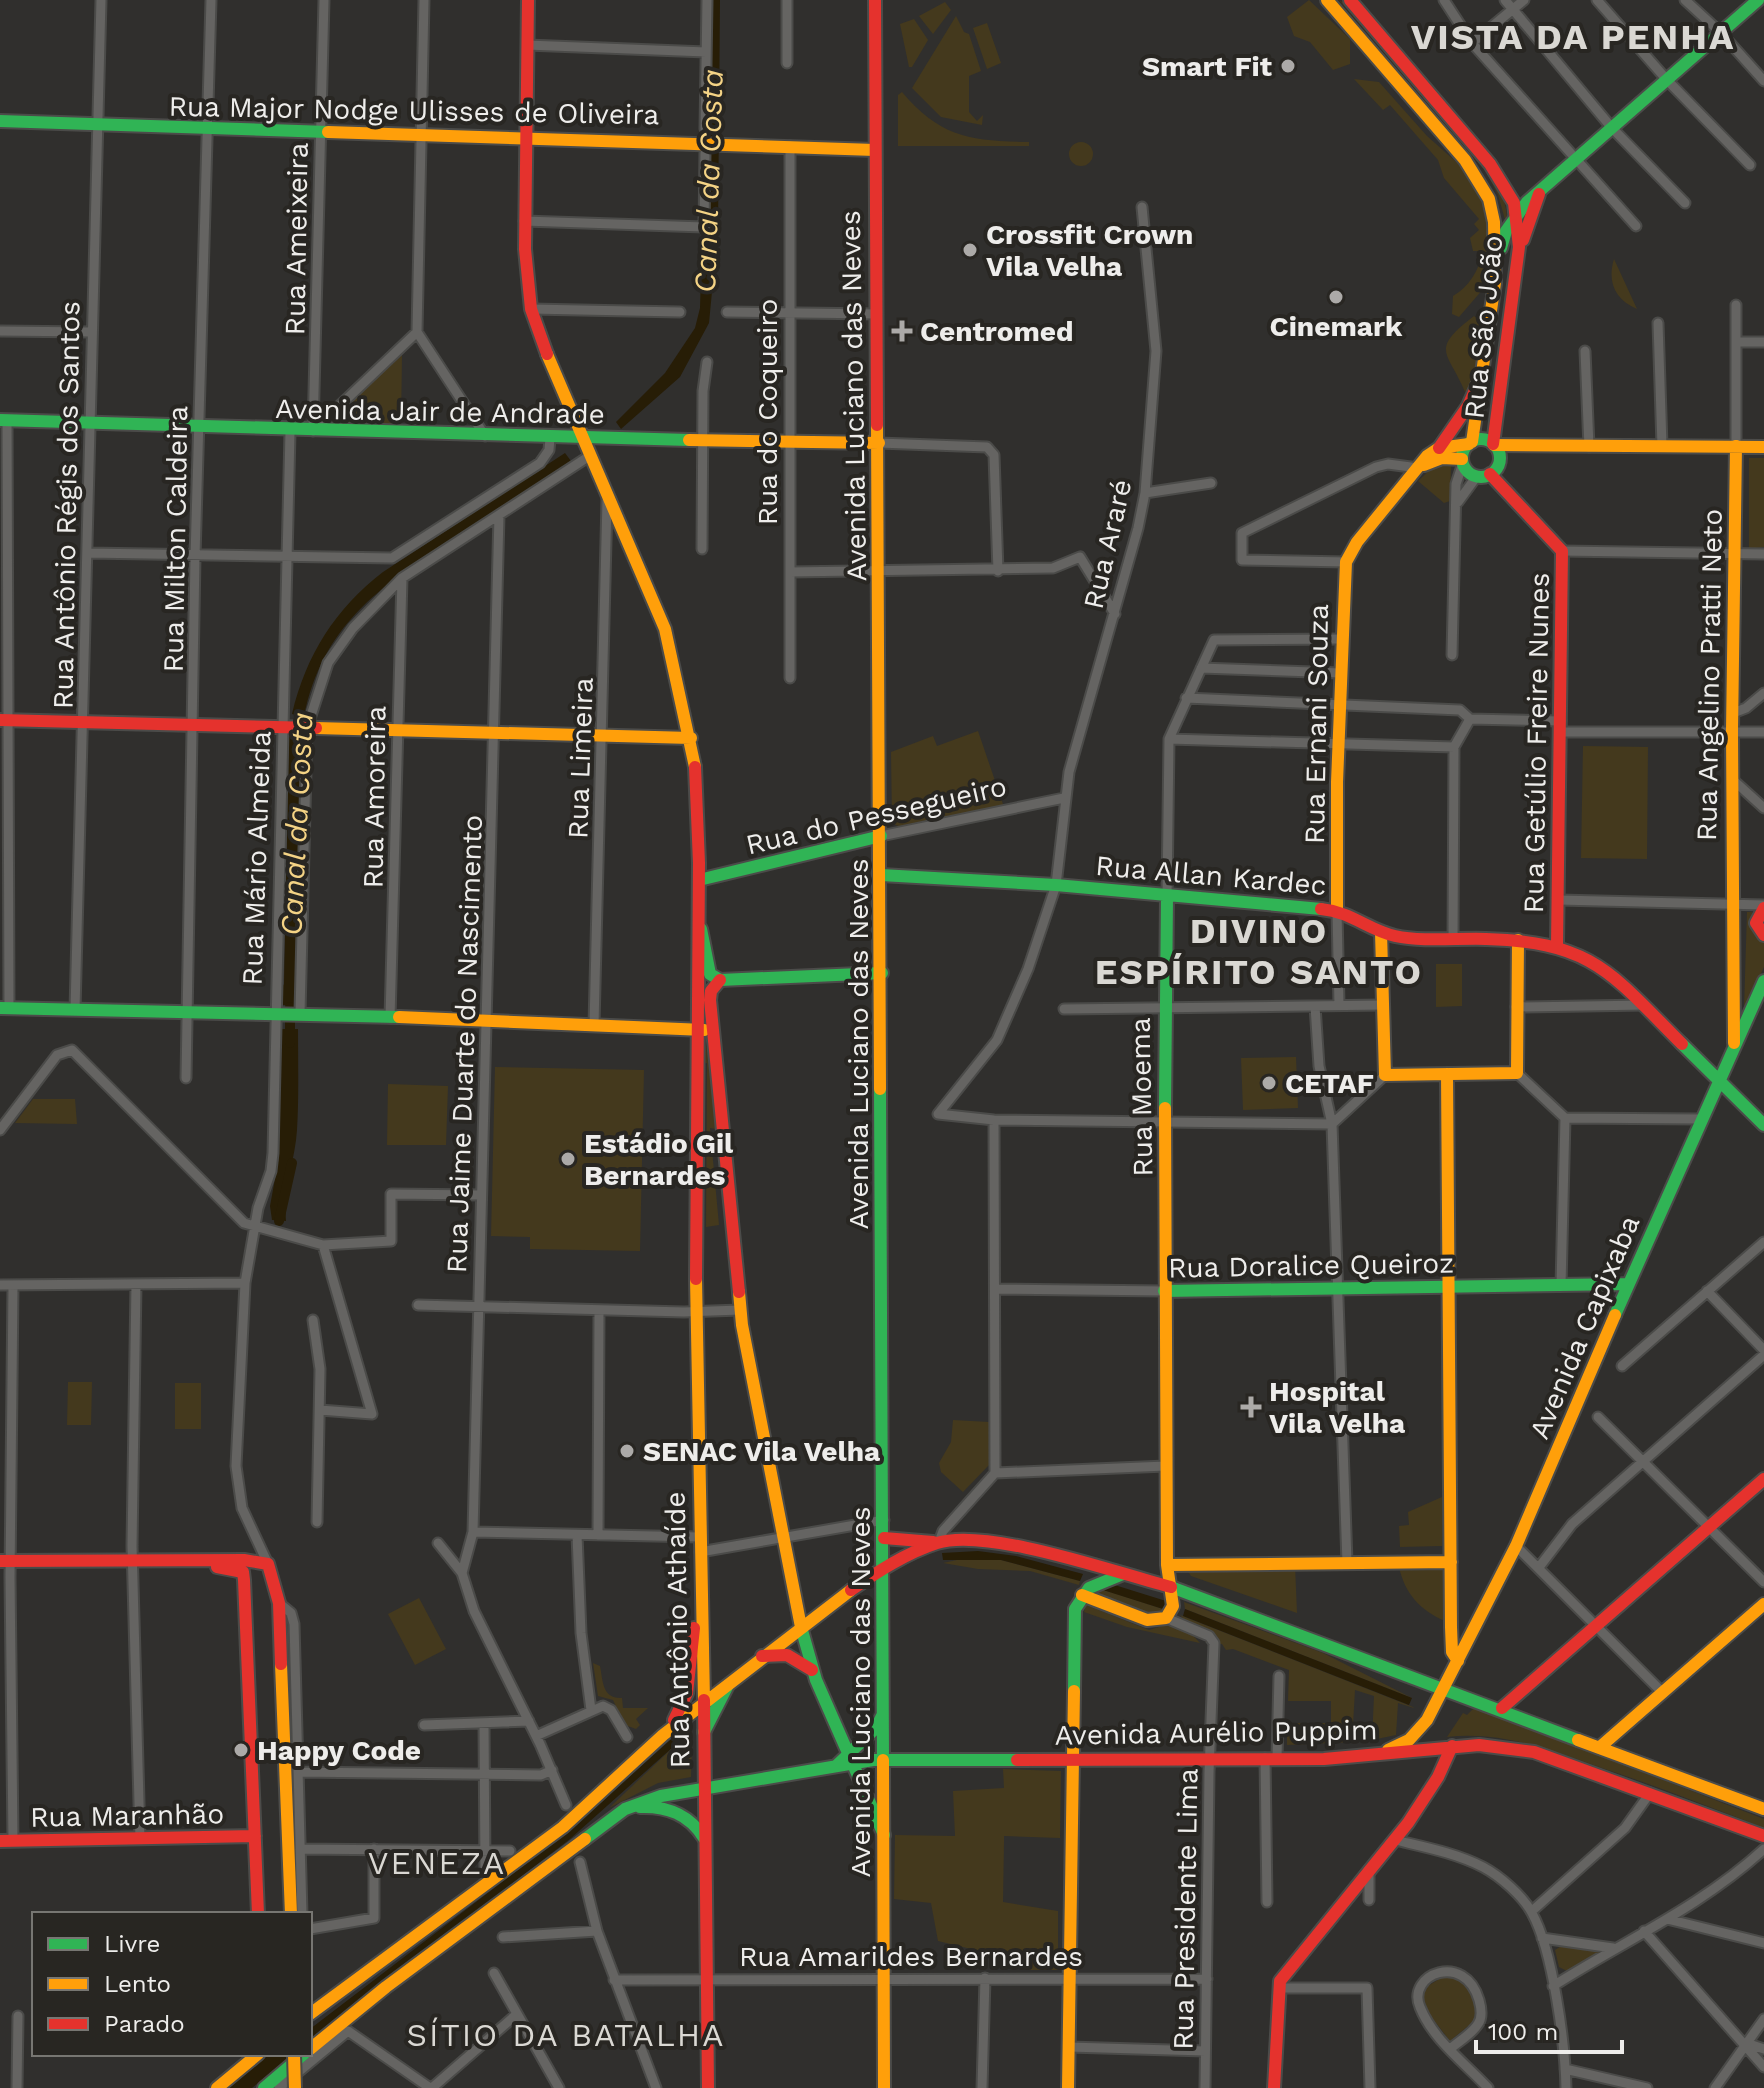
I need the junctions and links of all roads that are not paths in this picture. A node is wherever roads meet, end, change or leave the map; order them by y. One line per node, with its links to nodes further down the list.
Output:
1 (101, 0): 26 (street, Rua Antônio Régis dos Santos)
2 (211, 0): 27 (street, Rua Milton Caldeira)
3 (324, 0): 29 (street, Rua Ameixeira)
4 (424, 0): 30 (street)
5 (528, 0): 20 (main road)
6 (707, 0): 21 (street)
7 (787, 0): 22 (street)
8 (875, 0): 34 (main road, Avenida Luciano das Neves)
9 (1327, 0): 45 (main road)
10 (1350, 0): 37 (main road)
11 (1444, 0): 19 (street)
12 (1505, 0): 17 (street)
13 (1524, 0): 17 (street)
14 (1597, 0): 24 (street)
15 (1685, 0): 18 (street)
16 (1758, 0): 18 (main road)
17 (1513, 11): 19 (street); 28 (street)
18 (1721, 33): 23 (street); 24 (main road)
19 (1472, 43): 35 (street)
20 (527, 45): 21 (street); 31 (main road)
21 (706, 52): 32 (street)
22 (787, 63)
23 (1762, 74)
24 (1667, 80): 28 (main road); 36 (street)
25 (0, 121): 26 (main road, Rua Major Nodge Ulisses de Oliveira)
26 (97, 124): 27 (main road, Rua Major Nodge Ulisses de Oliveira); 54 (street, Rua Antônio Régis dos Santos)
27 (208, 128): 29 (main road, Rua Major Nodge Ulisses de Oliveira); 64 (street, Rua Milton Caldeira)
28 (1612, 128): 35 (main road); 39 (street)
29 (321, 131): 30 (main road, Rua Major Nodge Ulisses de Oliveira); 65 (street, Rua Ameixeira)
30 (421, 134): 31 (main road, Rua Major Nodge Ulisses de Oliveira); 55 (street)
31 (525, 136): 32 (main road, Rua Major Nodge Ulisses de Oliveira); 42 (main road)
32 (706, 141): 33 (main road, Rua Major Nodge Ulisses de Oliveira); 42 (street)
33 (790, 146): 34 (main road, Rua Major Nodge Ulisses de Oliveira); 50 (street, Rua do Coqueiro)
34 (875, 150): 51 (main road, Avenida Luciano das Neves)
35 (1574, 160): 38 (main road); 43 (street)
36 (1750, 165)
37 (1502, 181): 38 (main road); 41 (main road)
38 (1537, 193): 41 (main road); 44 (main road)
39 (1685, 203)
40 (1142, 207): 88 (street, Rua Araré)
41 (1517, 215): 44 (main road, Rua São João); 45 (main road)
42 (524, 221): 47 (main road)
43 (1636, 226)
44 (1519, 247): 61 (main road, Rua São João)
45 (1497, 258): 60 (main road, Rua São João)
46 (1736, 305): 56 (street, Rua Angelino Pratti Neto)
47 (531, 309): 48 (street); 69 (main road)
48 (680, 312)
49 (727, 312): 50 (street)
50 (789, 313): 51 (street); 71 (street, Rua do Coqueiro)
51 (877, 314): 72 (main road, Avenida Luciano das Neves)
52 (1658, 323): 76 (street)
53 (0, 331): 54 (street)
54 (91, 332): 63 (street, Rua Antônio Régis dos Santos)
55 (417, 332): 65 (street); 67 (street)
56 (1736, 342): 57 (street); 77 (street, Rua Angelino Pratti Neto)
57 (1764, 342)
58 (1585, 351): 78 (street)
59 (707, 362): 70 (street)
60 (1485, 365): 73 (main road, Rua São João); 80 (main road)
61 (1498, 418): 74 (main road); 75 (main road, Rua São João)
62 (4, 420): 63 (main road, Avenida Jair de Andrade); 114 (street)
63 (90, 425): 64 (main road, Avenida Jair de Andrade); 93 (street, Rua Antônio Régis dos Santos)
64 (199, 429): 66 (main road, Avenida Jair de Andrade); 97 (street, Rua Milton Caldeira)
65 (313, 431): 66 (main road, Avenida Jair de Andrade); 67 (main road, Avenida Jair de Andrade)
66 (290, 432): 96 (street, Rua Mário Almeida)
67 (485, 436): 68 (main road, Avenida Jair de Andrade)
68 (550, 438): 69 (main road, Avenida Jair de Andrade); 96 (street)
69 (585, 439): 70 (main road, Avenida Jair de Andrade); 81 (main road)
70 (702, 441): 71 (main road, Avenida Jair de Andrade); 91 (street)
71 (789, 442): 72 (main road, Avenida Jair de Andrade); 101 (street, Rua do Coqueiro)
72 (879, 443): 99 (main road, Avenida Luciano das Neves); 100 (street)
73 (1471, 443): 75 (main road); 80 (main road); 82 (main road)
74 (1515, 443): 75 (main road); 78 (main road)
75 (1494, 445): 84 (main road)
76 (1662, 446): 77 (main road); 78 (main road)
77 (1736, 446): 79 (main road); 94 (main road, Rua Angelino Pratti Neto)
78 (1589, 447)
79 (1764, 447)
80 (1439, 448): 83 (main road)
81 (591, 455): 87 (main road); 90 (street)
82 (1462, 461): 83 (main road); 85 (main road); 89 (street)
83 (1418, 468): 98 (main road); 98 (street)
84 (1490, 474): 85 (main road); 92 (main road, Rua Getúlio Freire Nunes)
85 (1477, 476): 89 (street)
86 (1211, 483): 88 (street)
87 (607, 493): 124 (street, Rua Limeira); 125 (main road)
88 (1145, 493): 103 (street, Rua Araré)
89 (1456, 505): 105 (street)
90 (499, 515): 102 (street); 123 (street, Rua Jaime Duarte do Nascimento)
91 (702, 549)
92 (1562, 551): 94 (street); 117 (main road, Rua Getúlio Freire Nunes)
93 (88, 553): 97 (street); 115 (street, Rua Antônio Régis dos Santos)
94 (1733, 554): 95 (street); 112 (main road, Rua Angelino Pratti Neto)
95 (1764, 554)
96 (289, 556): 97 (street); 118 (street, Rua Mário Almeida)
97 (195, 557): 116 (street, Rua Milton Caldeira)
98 (1346, 562): 104 (main road, Rua Ernani Souza)
99 (879, 571): 100 (street); 101 (street); 132 (main road, Avenida Luciano das Neves)
100 (998, 571): 103 (street)
101 (790, 572): 108 (street, Rua do Coqueiro)
102 (402, 578): 119 (street); 121 (street, Rua Amoreira)
103 (1115, 614): 130 (street, Rua Araré)
104 (1342, 639): 106 (street, Rua Moema); 107 (main road, Rua Ernani Souza)
105 (1452, 655)
106 (1201, 668): 107 (street); 110 (street, Rua Moema)
107 (1341, 673): 111 (main road, Rua Ernani Souza)
108 (790, 678)
109 (1764, 693): 112 (street)
110 (1186, 698): 111 (street); 126 (street, Rua Moema)
111 (1341, 704): 113 (street); 127 (main road, Rua Ernani Souza)
112 (1733, 713): 120 (main road, Rua Angelino Pratti Neto)
113 (1470, 719): 117 (street); 128 (street)
114 (3, 720): 115 (main road); 155 (street)
115 (85, 722): 116 (main road); 158 (street, Rua Antônio Régis dos Santos)
116 (194, 725): 118 (main road); 159 (street, Rua Milton Caldeira)
117 (1561, 726): 120 (street); 137 (main road, Rua Getúlio Freire Nunes)
118 (286, 728): 119 (main road); 160 (street, Rua Mário Almeida)
119 (305, 728): 121 (main road); 161 (street)
120 (1732, 731): 122 (street); 129 (main road, Rua Angelino Pratti Neto)
121 (397, 732): 123 (main road); 162 (street, Rua Amoreira)
122 (1764, 732)
123 (494, 734): 124 (main road); 163 (street, Rua Jaime Duarte do Nascimento)
124 (602, 736): 125 (main road); 164 (street, Rua Limeira)
125 (691, 738): 134 (main road)
126 (1169, 739): 127 (street); 136 (street, Rua Moema)
127 (1339, 742): 128 (street); 140 (main road, Rua Ernani Souza)
128 (1454, 747): 144 (street)
129 (1732, 779): 131 (street); 138 (main road, Rua Angelino Pratti Neto)
130 (1064, 798): 132 (street, Rua do Pessegueiro); 135 (street, Rua Araré)
131 (1764, 808)
132 (881, 836): 133 (main road, Avenida Luciano das Neves); 134 (main road, Rua do Pessegueiro)
133 (881, 875): 135 (main road, Rua Allan Kardec); 147 (main road, Avenida Luciano das Neves)
134 (699, 880): 141 (main road)
135 (1056, 885): 136 (main road, Rua Allan Kardec); 175 (street, Rua Araré)
136 (1167, 897): 140 (main road, Rua Allan Kardec); 156 (main road, Rua Moema)
137 (1559, 900): 138 (street); 146 (main road, Rua Getúlio Freire Nunes)
138 (1731, 903): 139 (street); 166 (main road, Rua Angelino Pratti Neto)
139 (1764, 907): 143 (main road)
140 (1337, 911): 142 (main road, Rua Allan Kardec); 150 (street, Rua Ernani Souza)
141 (698, 923): 148 (main road); 165 (main road, Rua Antônio Athaíde)
142 (1381, 932): 144 (main road, Rua Allan Kardec); 151 (main road)
143 (1764, 935)
144 (1453, 939): 145 (main road, Rua Allan Kardec)
145 (1518, 940): 146 (main road, Rua Allan Kardec); 154 (main road)
146 (1557, 945): 152 (main road, Rua Allan Kardec)
147 (882, 973): 148 (main road); 209 (main road, Avenida Luciano das Neves)
148 (720, 980): 167 (main road)
149 (1764, 981): 166 (main road, Avenida Capixaba)
150 (1339, 1005): 151 (street); 153 (street)
151 (1383, 1005): 170 (main road)
152 (1645, 1005): 154 (street); 172 (main road, Rua Allan Kardec)
153 (1315, 1006): 156 (street); 177 (street)
154 (1516, 1007): 168 (main road)
155 (5, 1008): 158 (main road)
156 (1165, 1008): 157 (street); 176 (main road, Rua Moema)
157 (1064, 1009)
158 (75, 1010): 159 (main road)
159 (186, 1011): 160 (main road); 171 (street, Rua Milton Caldeira)
160 (277, 1013): 161 (main road); 181 (street, Rua Mário Almeida)
161 (298, 1013): 162 (main road)
162 (390, 1018): 163 (main road)
163 (487, 1022): 164 (main road); 180 (street, Rua Jaime Duarte do Nascimento)
164 (594, 1025): 165 (main road)
165 (697, 1027): 167 (main road); 199 (main road, Rua Antônio Athaíde)
166 (1735, 1045): 172 (main road, Avenida Capixaba)
167 (716, 1048): 197 (main road)
168 (1517, 1073): 169 (main road); 173 (street)
169 (1447, 1074): 170 (main road); 190 (main road)
170 (1385, 1075): 177 (street)
171 (186, 1078)
172 (1718, 1079): 174 (main road, Avenida Capixaba); 178 (main road, Rua Allan Kardec)
173 (1565, 1118): 174 (street); 189 (street)
174 (1700, 1119): 186 (main road, Avenida Capixaba)
175 (994, 1120): 176 (street); 191 (street)
176 (1168, 1123): 177 (street); 192 (main road, Rua Moema)
177 (1332, 1124): 193 (street)
178 (1764, 1125)
179 (0, 1130): 181 (street)
180 (481, 1195): 183 (street); 196 (street, Rua Jaime Duarte do Nascimento)
181 (255, 1228): 183 (street); 184 (street, Rua Mário Almeida)
182 (1764, 1242): 194 (street)
183 (323, 1245): 203 (street)
184 (245, 1283): 185 (street); 227 (street, Rua Mário Almeida)
185 (136, 1284): 188 (street); 223 (street)
186 (1628, 1284): 189 (main road, Rua Doralice Queiroz); 220 (main road, Avenida Capixaba)
187 (0, 1285): 188 (street)
188 (13, 1286): 222 (street)
189 (1561, 1286): 190 (main road, Rua Doralice Queiroz)
190 (1450, 1287): 193 (main road, Rua Doralice Queiroz); 224 (main road)
191 (995, 1289): 192 (street, Rua Doralice Queiroz); 207 (street)
192 (1164, 1291): 193 (main road, Rua Doralice Queiroz); 206 (main road, Rua Moema)
193 (1338, 1291): 226 (street)
194 (1707, 1291): 201 (street); 202 (street)
195 (418, 1305): 196 (street)
196 (479, 1306): 198 (street); 212 (street, Rua Jaime Duarte do Nascimento)
197 (740, 1310): 199 (street); 216 (main road)
198 (599, 1311): 199 (street); 214 (street)
199 (696, 1312): 215 (main road, Rua Antônio Athaíde)
200 (313, 1320): 203 (street)
201 (1764, 1353): 205 (street)
202 (1622, 1366)
203 (320, 1410): 210 (street)
204 (1598, 1417): 205 (street)
205 (1644, 1463): 211 (street); 229 (street)
206 (1166, 1466): 207 (street); 228 (main road, Rua Moema)
207 (995, 1473): 218 (street)
208 (1764, 1479): 211 (main road)
209 (884, 1520): 216 (street); 217 (main road, Avenida Luciano das Neves)
210 (317, 1522)
211 (1708, 1529): 235 (street); 241 (main road)
212 (473, 1532): 213 (street); 232 (street, Rua Jaime Duarte do Nascimento)
213 (577, 1535): 214 (street); 254 (street)
214 (598, 1535): 215 (street)
215 (699, 1537): 221 (main road, Rua Antônio Athaíde)
216 (783, 1538): 221 (street); 242 (main road)
217 (884, 1538): 218 (main road); 230 (main road, Avenida Luciano das Neves)
218 (938, 1542): 230 (main road); 233 (main road)
219 (438, 1543): 232 (street)
220 (1516, 1546): 229 (street); 244 (main road, Avenida Capixaba)
221 (700, 1552): 231 (main road, Rua Antônio Athaíde)
222 (5, 1561): 223 (main road); 262 (street)
223 (133, 1562): 225 (main road); 285 (street)
224 (1451, 1562): 226 (main road); 243 (main road)
225 (149, 1563): 227 (main road); 282 (main road)
226 (1347, 1563): 228 (main road)
227 (268, 1564): 238 (main road)
228 (1167, 1565): 234 (main road); 236 (main road, Rua Moema)
229 (1540, 1566): 241 (street)
230 (884, 1567): 242 (main road); 255 (main road, Avenida Luciano das Neves)
231 (699, 1572): 252 (main road, Rua Antônio Athaíde); 260 (main road)
232 (462, 1573): 256 (street)
233 (1123, 1574): 234 (main road); 237 (main road)
234 (1146, 1580): 236 (main road)
235 (1764, 1582)
236 (1171, 1587): 240 (main road, Rua Moema); 250 (main road)
237 (1082, 1595): 240 (main road); 267 (main road)
238 (279, 1603): 274 (street); 300 (main road)
239 (1764, 1604): 251 (main road)
240 (1166, 1618): 268 (street, Rua Presidente Lima)
241 (1599, 1625): 251 (street); 253 (main road)
242 (800, 1626): 245 (main road); 247 (main road)
243 (1451, 1627): 244 (main road); 246 (main road)
244 (1467, 1643): 246 (main road, Avenida Capixaba)
245 (760, 1657): 247 (main road); 249 (main road)
246 (1458, 1661): 250 (main road, Avenida Capixaba)
247 (812, 1670): 270 (main road)
248 (1279, 1676): 271 (street)
249 (734, 1677): 252 (main road); 259 (main road)
250 (1444, 1690): 253 (main road); 269 (main road, Avenida Capixaba)
251 (1662, 1692): 266 (main road)
252 (704, 1700): 259 (main road, Rua Antônio Athaíde); 260 (main road)
253 (1502, 1708): 266 (main road)
254 (591, 1710): 263 (street); 264 (street)
255 (883, 1712): 270 (main road); 272 (main road, Avenida Luciano das Neves)
256 (529, 1721): 257 (street); 263 (street)
257 (484, 1723): 258 (street); 275 (street)
258 (424, 1725)
259 (704, 1732): 276 (main road, Rua Antônio Athaíde)
260 (663, 1735): 319 (main road)
261 (0, 1736): 262 (street)
262 (12, 1736): 287 (street)
263 (536, 1736): 273 (street)
264 (627, 1737)
265 (1452, 1746): 269 (main road, Avenida Aurélio Puppim); 277 (main road, Avenida Aurélio Puppim); 286 (main road)
266 (1600, 1747): 279 (main road)
267 (1072, 1757): 268 (main road, Avenida Aurélio Puppim); 272 (main road, Avenida Aurélio Puppim); 313 (main road)
268 (1209, 1757): 271 (main road, Avenida Aurélio Puppim); 315 (street, Rua Presidente Lima)
269 (1370, 1757): 271 (main road, Avenida Aurélio Puppim)
270 (850, 1758): 272 (main road, Avenida Aurélio Puppim); 276 (main road); 281 (main road)
271 (1271, 1758): 297 (street)
272 (883, 1760): 281 (main road, Avenida Luciano das Neves)
273 (552, 1770): 275 (street); 278 (street)
274 (298, 1772): 275 (street); 288 (street)
275 (484, 1774): 291 (street)
276 (703, 1790): 280 (main road); 284 (main road, Rua Antônio Athaíde)
277 (1650, 1793): 283 (main road, Avenida Aurélio Puppim); 298 (street)
278 (566, 1805)
279 (1764, 1809)
280 (616, 1814): 284 (main road); 324 (main road)
281 (884, 1835): 311 (main road, Avenida Luciano das Neves)
282 (255, 1836): 285 (main road, Rua Maranhão); 299 (main road)
283 (1764, 1836)
284 (704, 1838): 314 (main road, Rua Antônio Athaíde)
285 (140, 1839): 287 (main road, Rua Maranhão)
286 (1395, 1840): 294 (main road); 298 (street)
287 (7, 1841)
288 (300, 1849): 289 (street); 301 (street)
289 (374, 1849): 291 (street); 303 (street)
290 (1764, 1849): 302 (street)
291 (485, 1850): 292 (street); 295 (street)
292 (510, 1851)
293 (580, 1862): 304 (street)
294 (1369, 1869): 296 (street); 317 (main road)
295 (485, 1870)
296 (1369, 1900)
297 (1267, 1902)
298 (1532, 1911): 307 (street)
299 (258, 1912)
300 (291, 1912)
301 (302, 1912)
302 (1667, 1919): 305 (street); 308 (street)
303 (312, 1929)
304 (597, 1931): 306 (street); 316 (street)
305 (1644, 1931): 309 (street); 323 (street)
306 (503, 1937)
307 (1542, 1938): 309 (street); 318 (street)
308 (1764, 1943)
309 (1613, 1948): 318 (street)
310 (494, 1973): 320 (street)
311 (884, 1978): 312 (street, Rua Amarildes Bernardes); 314 (street, Rua Amarildes Bernardes); 343 (main road, Avenida Luciano das Neves)
312 (985, 1978): 313 (street, Rua Amarildes Bernardes); 344 (street)
313 (1069, 1978): 315 (street, Rua Amarildes Bernardes); 325 (main road)
314 (706, 1979): 316 (street, Rua Amarildes Bernardes); 342 (main road, Rua Antônio Athaíde)
315 (1207, 1979): 328 (street, Rua Presidente Lima)
316 (614, 1980): 341 (street)
317 (1280, 1984): 347 (main road); 348 (street)
318 (1553, 1986): 333 (street)
319 (312, 2013)
320 (517, 2014): 339 (street); 340 (street)
321 (18, 2016): 334 (street)
322 (1764, 2019): 323 (street)
323 (1746, 2043): 327 (street); 332 (street); 352 (street)
324 (312, 2047)
325 (1069, 2047): 328 (street); 345 (main road)
326 (1450, 2049): 326 (street); 349 (street)
327 (1764, 2049)
328 (1205, 2051): 346 (street, Rua Presidente Lima)
329 (255, 2056): 335 (main road)
330 (294, 2056): 338 (main road, bridge)
331 (302, 2056): 336 (main road)
332 (1764, 2067)
333 (1565, 2069): 350 (street); 351 (street)
334 (17, 2088)
335 (217, 2088)
336 (264, 2088)
337 (279, 2088): 339 (street)
338 (295, 2088)
339 (431, 2088)
340 (559, 2088)
341 (656, 2088)
342 (708, 2088)
343 (884, 2088)
344 (982, 2088)
345 (1068, 2088)
346 (1205, 2088)
347 (1274, 2088)
348 (1370, 2088)
349 (1488, 2088)
350 (1566, 2088)
351 (1647, 2088)
352 (1715, 2088)

